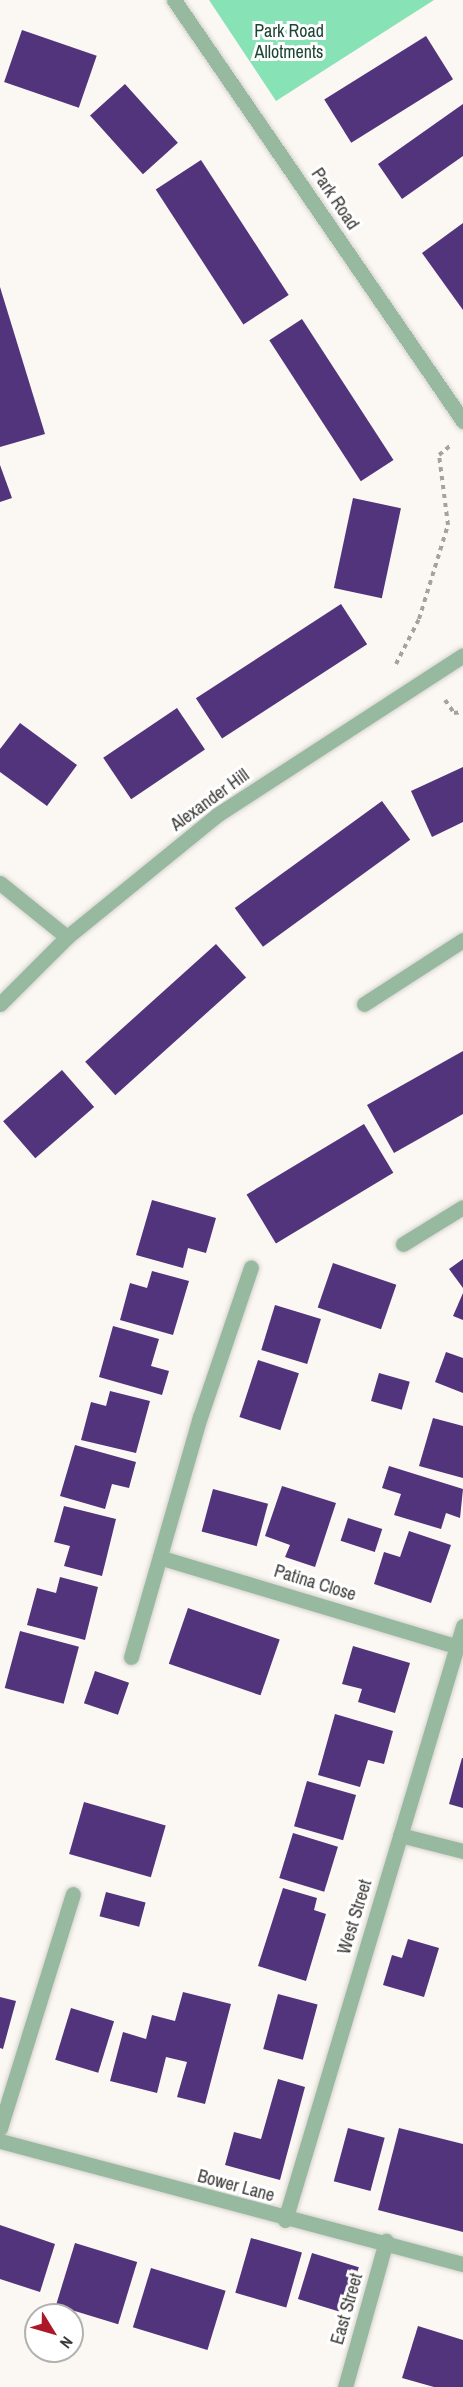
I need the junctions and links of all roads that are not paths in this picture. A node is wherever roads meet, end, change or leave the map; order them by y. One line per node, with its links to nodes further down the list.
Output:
1 (174, 0): 2 (street, Park Road)
2 (463, 421)
3 (463, 655): 5 (street, Alexander Hill)
4 (0, 883): 5 (street)
5 (67, 937): 7 (street, Alexander Hill)
6 (463, 940): 8 (street)
7 (0, 1004)
8 (364, 1004)
9 (463, 1206): 10 (street)
10 (403, 1244)
11 (251, 1268): 12 (street)
12 (162, 1558): 14 (street, Patina Close); 15 (street)
13 (463, 1626): 14 (street, West Street)
14 (456, 1646): 16 (street, West Street)
15 (131, 1657)
16 (400, 1835): 17 (street); 21 (street, West Street)
17 (463, 1851)
18 (73, 1894): 19 (street)
19 (0, 2128)
20 (0, 2141): 21 (street, Bower Lane)
21 (285, 2220): 22 (street, Bower Lane)
22 (386, 2241): 23 (street, Bower Lane); 24 (street, East Street)
23 (463, 2264)
24 (345, 2387)

